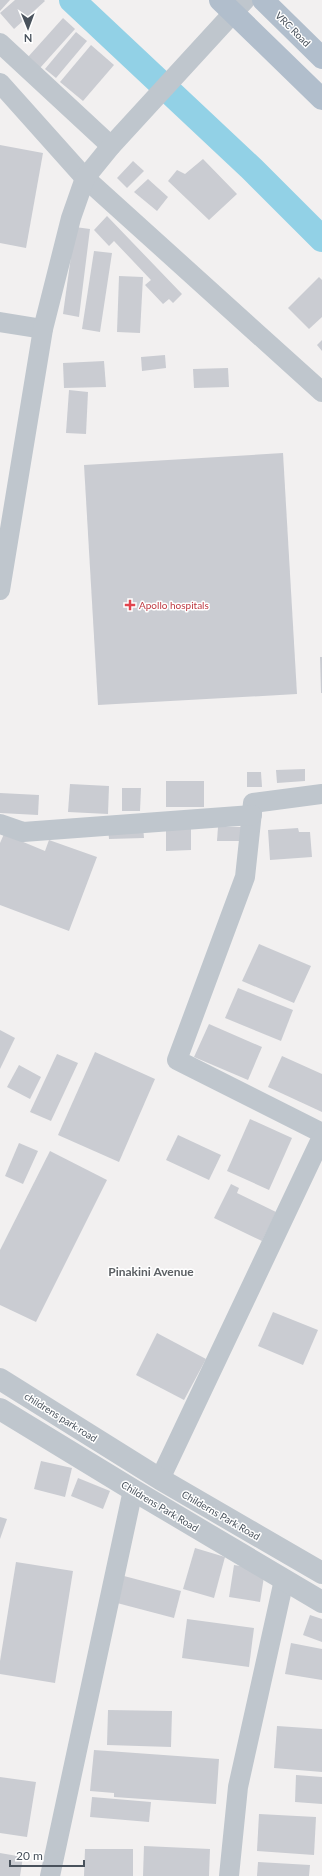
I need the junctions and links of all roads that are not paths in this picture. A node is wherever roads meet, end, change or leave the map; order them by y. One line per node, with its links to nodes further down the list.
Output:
1 (263, 0): 4 (main road, VRC Road)
2 (233, 4): 6 (main road); 7 (street)
3 (0, 43): 7 (street)
4 (322, 58)
5 (0, 83): 8 (street)
6 (322, 99)
7 (111, 146): 8 (street)
8 (86, 178): 10 (street); 11 (street)
9 (0, 322): 10 (street)
10 (43, 329): 12 (street)
11 (322, 392)
12 (0, 590)
13 (322, 794): 14 (street)
14 (252, 815): 15 (street); 16 (street)
15 (0, 824)
16 (322, 1133)
17 (322, 1137): 22 (street)
18 (0, 1379): 19 (street, childrens park road)
19 (28, 1397): 20 (street); 21 (street, childrens park road)
20 (8, 1414): 23 (street, Childrens Park Road)
21 (121, 1454): 22 (street, Childerns Park Road)
22 (160, 1479): 24 (street, Childerns Park Road)
23 (133, 1490): 25 (street, Childrens Park Road); 27 (street)
24 (322, 1573)
25 (284, 1580): 26 (street, Childrens Park Road); 28 (street)
26 (322, 1602)
27 (50, 1876)
28 (229, 1876)

